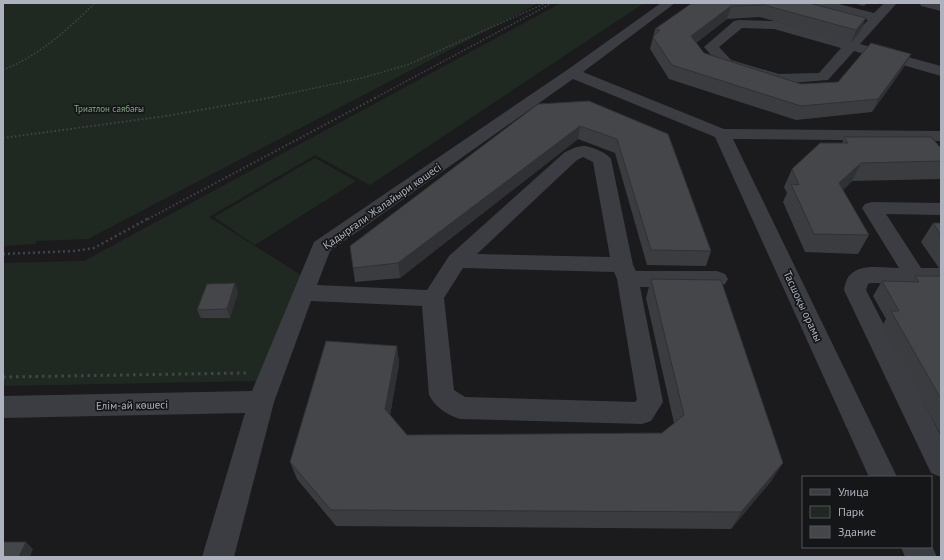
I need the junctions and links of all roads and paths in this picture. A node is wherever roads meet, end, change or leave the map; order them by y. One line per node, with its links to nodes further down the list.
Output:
1 (95, 3): 11 (path)
2 (546, 3): 16 (path)
3 (552, 3): 18 (path)
4 (669, 3): 13 (street, Қадырғали Жалайыри көшесі)
5 (820, 3): 9 (street)
6 (891, 3): 9 (street)
7 (926, 3): 8 (street)
8 (941, 7)
9 (877, 18): 10 (street)
10 (851, 46): 10 (street); 12 (street)
11 (3, 70)
12 (941, 71)
13 (572, 73): 14 (street); 24 (street, Қадырғали Жалайыри көшесі)
14 (722, 134): 15 (street); 31 (street, Тасшоқы орамы)
15 (940, 137)
16 (3, 138)
17 (941, 209): 21 (street)
18 (3, 254)
19 (457, 261): 20 (street); 20 (street); 25 (street)
20 (625, 272): 23 (street); 25 (street)
21 (915, 276): 22 (street); 30 (street)
22 (941, 276)
23 (717, 279)
24 (304, 292): 25 (street); 28 (street, Қадырғали Жалайыри көшесі)
25 (432, 298)
26 (251, 373): 27 (path)
27 (3, 376)
28 (261, 402): 29 (street, Елім-ай көшесі); 33 (street, Қадырғали Жалайыри көшесі)
29 (3, 407)
30 (941, 464)
31 (883, 476)
32 (916, 548): 34 (street)
33 (218, 557)
34 (921, 557)

